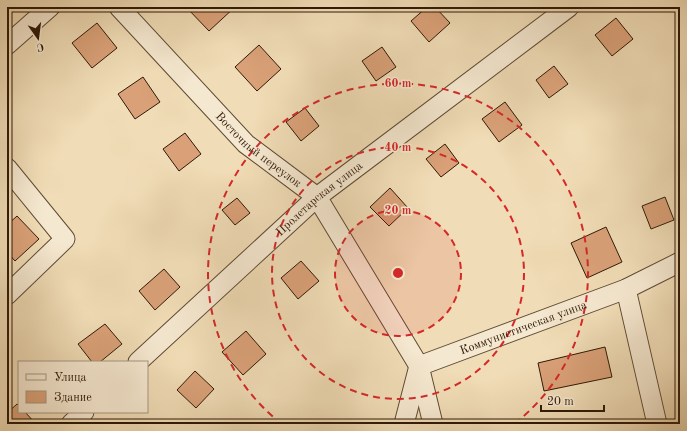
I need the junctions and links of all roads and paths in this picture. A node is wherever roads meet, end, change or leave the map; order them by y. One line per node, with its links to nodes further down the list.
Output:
1 (50, 7): 4 (street)
2 (119, 7): 6 (street, Восточный переулок)
3 (569, 7): 6 (street, Пролетарская улица)
4 (7, 45)
5 (7, 168): 9 (street)
6 (317, 197): 10 (street, Пролетарская улица); 11 (street, Восточный переулок)
7 (680, 262): 8 (street, Коммунистическая улица)
8 (626, 290): 11 (street, Коммунистическая улица); 16 (street)
9 (7, 294)
10 (139, 361)
11 (420, 366): 14 (street); 15 (street, Восточный переулок)
12 (83, 413): 13 (street)
13 (71, 424)
14 (404, 424)
15 (434, 424)
16 (657, 424)

